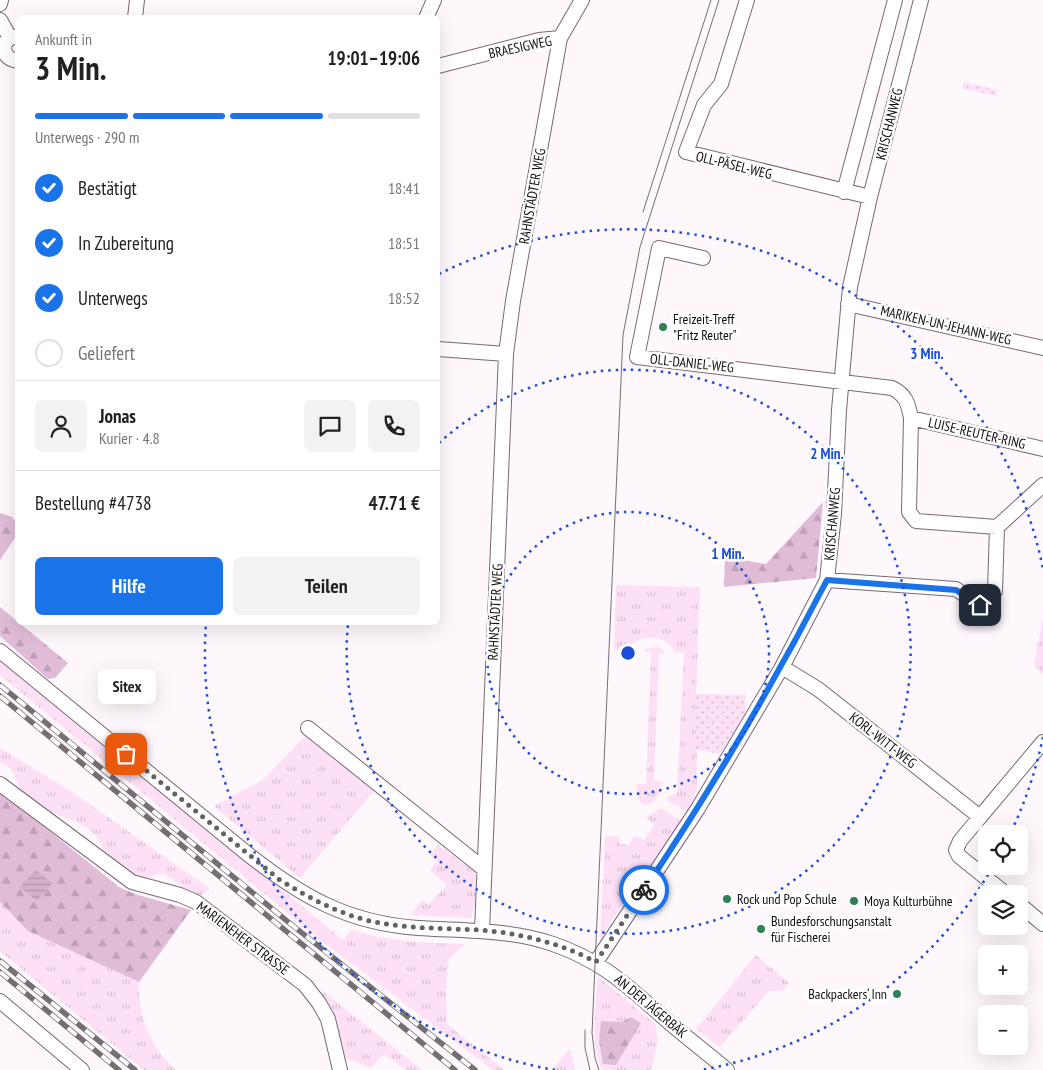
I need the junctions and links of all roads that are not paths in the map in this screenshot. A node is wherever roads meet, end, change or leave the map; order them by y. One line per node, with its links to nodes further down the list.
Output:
1 (0, 0): 8 (street)
2 (137, 0): 9 (street)
3 (434, 0): 10 (street)
4 (582, 0): 13 (street, BRAESIGWEG)
5 (747, 0): 16 (street, OLL-PÄSEL-WEG)
6 (895, 0): 16 (street)
7 (921, 0): 17 (street, KRISCHANWEG)
8 (0, 4)
9 (135, 15)
10 (427, 15)
11 (0, 20): 12 (street)
12 (14, 37): 14 (street)
13 (560, 38): 15 (street, BRAESIGWEG); 22 (street, RAHNSTÄDTER WEG)
14 (15, 61)
15 (440, 65)
16 (844, 192): 17 (street, OLL-PÄSEL-WEG)
17 (870, 197): 19 (street, KRISCHANWEG)
18 (703, 258): 23 (street, OLL-DANIEL-WEG)
19 (848, 304): 20 (street, MARIKEN-UN-JEHANN-WEG); 23 (street, KRISCHANWEG)
20 (1043, 348)
21 (440, 349): 22 (street)
22 (506, 354): 35 (street, RAHNSTÄDTER WEG)
23 (843, 381): 24 (street, LUISE-REUTER-RING); 28 (street, KRISCHANWEG)
24 (911, 418): 25 (street, LUISE-REUTER-RING); 27 (street, LUISE-REUTER-RING)
25 (1043, 448)
26 (1043, 485): 27 (street)
27 (997, 526): 28 (street)
28 (827, 580): 30 (street, KRISCHANWEG)
29 (0, 652): 39 (street, AN DER JÄGERBÄK)
30 (782, 667): 34 (street, KORL-WITT-WEG); 40 (street, KRISCHANWEG)
31 (308, 728): 35 (street)
32 (1043, 742): 34 (street)
33 (0, 784): 43 (street, MARIENEHER STRASSE)
34 (980, 817): 36 (street)
35 (484, 869): 39 (street, RAHNSTÄDTER WEG)
36 (995, 885)
37 (1028, 910): 38 (street)
38 (1041, 919)
39 (482, 930): 40 (street, AN DER JÄGERBÄK)
40 (596, 962): 44 (street, AN DER JÄGERBÄK)
41 (0, 1001): 42 (street)
42 (82, 1070)
43 (340, 1070)
44 (727, 1070)

